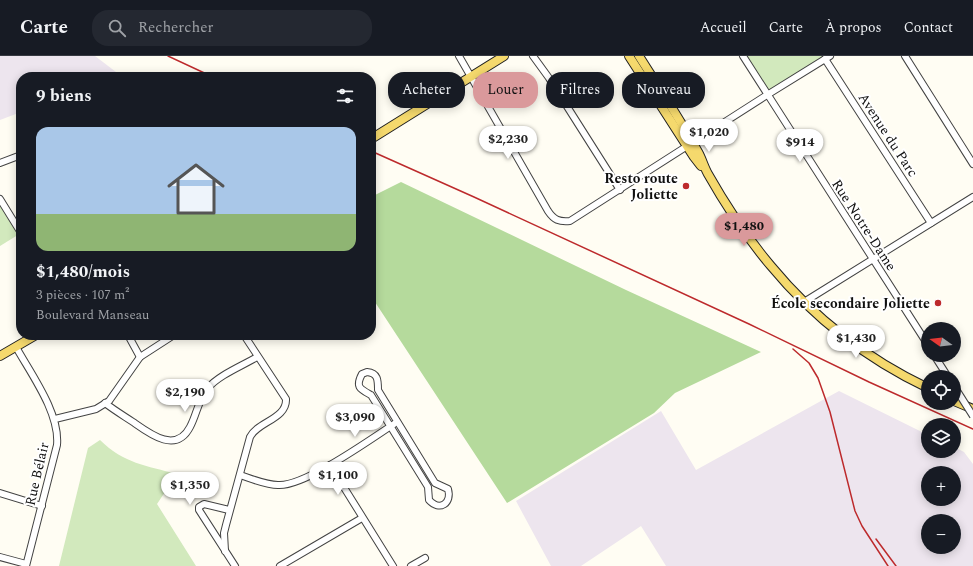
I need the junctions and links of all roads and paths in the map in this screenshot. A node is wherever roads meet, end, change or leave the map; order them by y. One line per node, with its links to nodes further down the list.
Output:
1 (459, 56): 9 (street)
2 (504, 56): 9 (main road)
3 (533, 56): 16 (street)
4 (629, 56): 12 (main road)
5 (639, 56): 12 (main road)
6 (743, 56): 10 (street, Rue Notre-Dame)
7 (905, 56): 15 (street)
8 (827, 57): 10 (street); 19 (street, Avenue du Parc)
9 (471, 77): 11 (main road); 16 (street)
10 (767, 95): 12 (street); 21 (street, Rue Notre-Dame)
11 (376, 136)
12 (690, 145): 16 (street); 22 (main road)
13 (16, 157): 14 (street)
14 (0, 163)
15 (973, 164)
16 (620, 190)
17 (973, 197): 19 (street)
18 (0, 199): 20 (street)
19 (931, 224): 21 (street)
20 (16, 225)
21 (873, 260): 22 (street); 23 (street, Rue Notre-Dame)
22 (804, 302): 32 (main road)
23 (921, 335)
24 (28, 340): 28 (main road)
25 (131, 340): 30 (street)
26 (166, 340): 30 (street)
27 (247, 340): 31 (street)
28 (16, 347): 29 (main road); 38 (street, Rue Bélair)
29 (0, 356)
30 (140, 357): 34 (street)
31 (257, 357): 34 (street); 42 (street)
32 (921, 384)
33 (961, 397): 37 (street, bridge)
34 (105, 403): 38 (street)
35 (961, 404): 36 (main road)
36 (973, 409)
37 (973, 416)
38 (55, 419): 44 (street, Rue Bélair)
39 (397, 422): 40 (street); 40 (street); 40 (street)
40 (390, 426): 41 (street)
41 (330, 465): 42 (street); 46 (street)
42 (240, 476): 45 (street)
43 (0, 493): 44 (street)
44 (42, 506): 50 (street, Rue Bélair)
45 (229, 510): 47 (street); 47 (street)
46 (362, 518): 52 (street); 53 (street)
47 (225, 551): 51 (street)
48 (0, 558): 50 (street)
49 (425, 558): 54 (street)
50 (26, 565)
51 (235, 566)
52 (280, 566)
53 (393, 566)
54 (411, 566)

